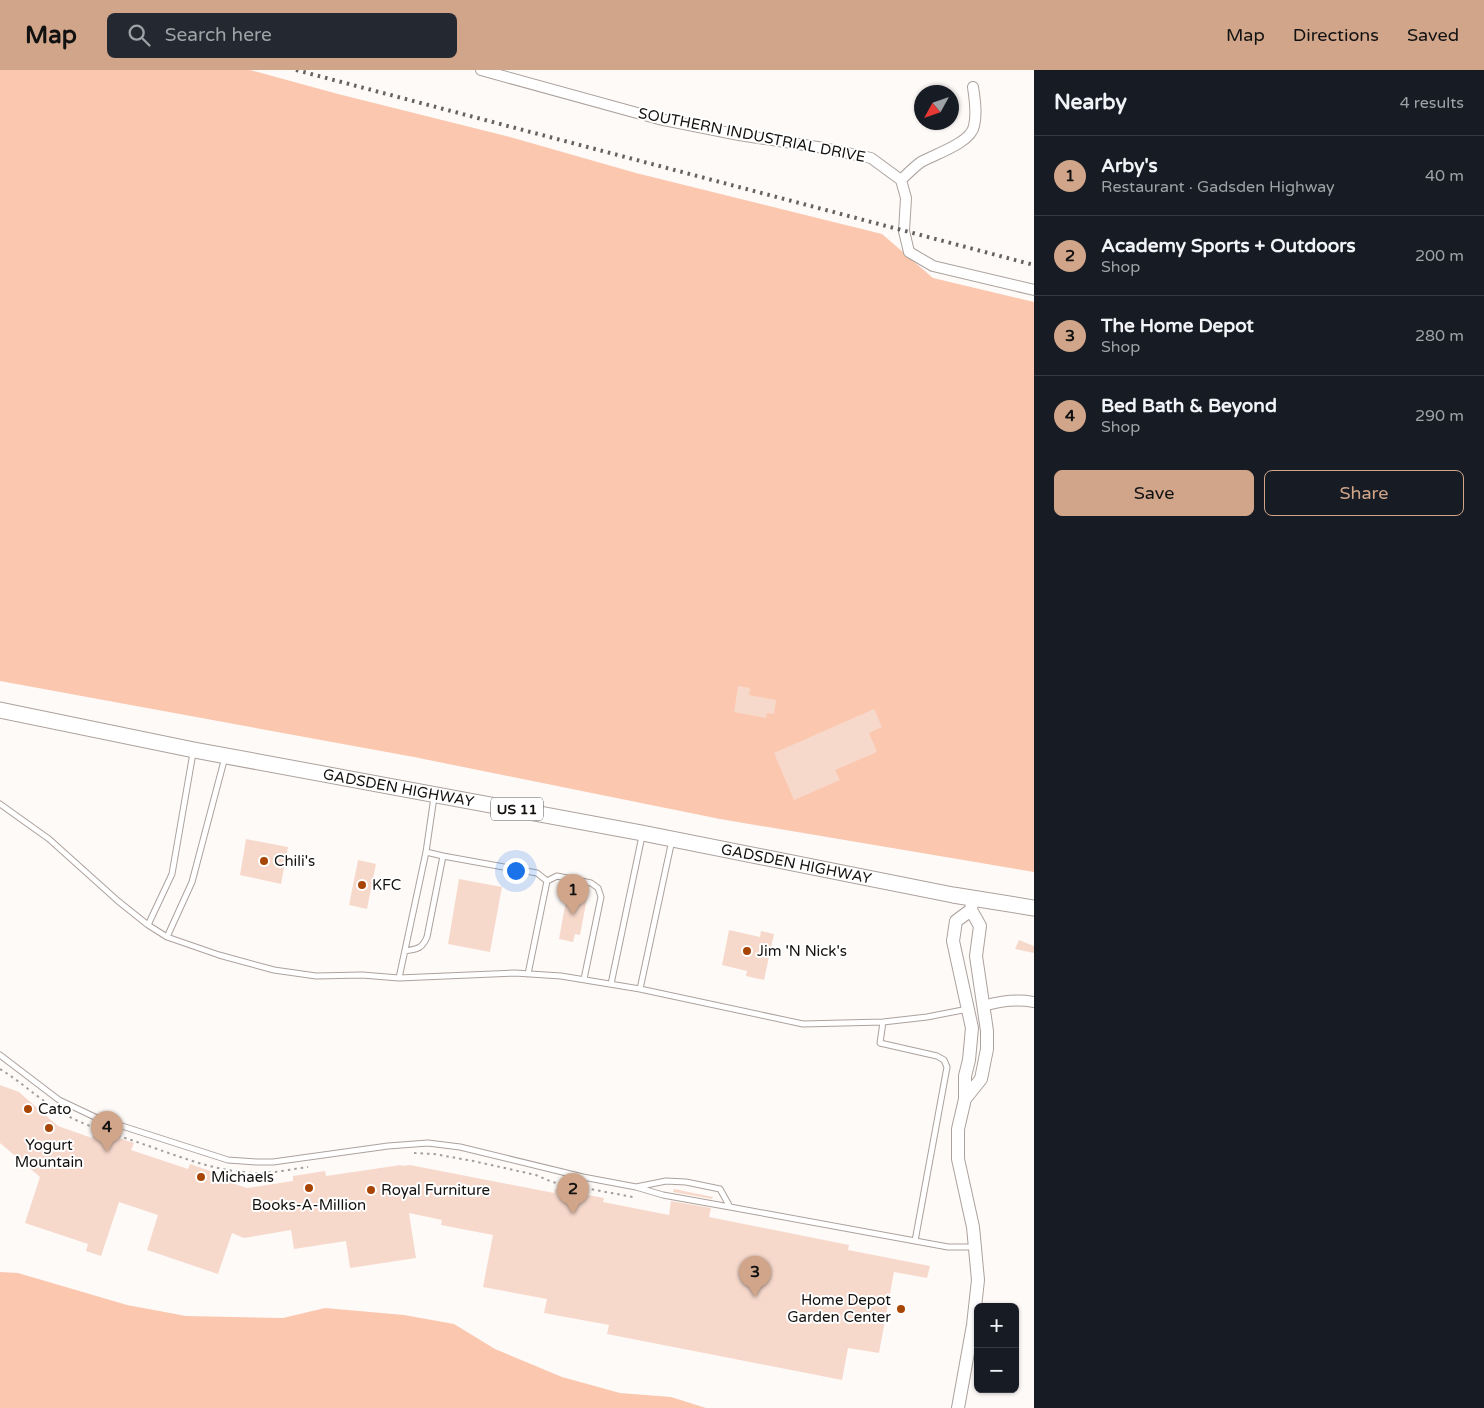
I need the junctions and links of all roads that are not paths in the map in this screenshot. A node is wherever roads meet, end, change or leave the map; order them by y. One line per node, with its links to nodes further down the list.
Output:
1 (481, 70): 3 (street, SOUTHERN INDUSTRIAL DRIVE)
2 (973, 87): 3 (street)
3 (901, 180): 4 (street)
4 (1034, 290)
5 (0, 710): 6 (main road, GADSDEN HIGHWAY / US 11)
6 (194, 750): 7 (main road, GADSDEN HIGHWAY / US 11); 17 (lane)
7 (225, 755): 8 (main road, GADSDEN HIGHWAY / US 11); 18 (lane)
8 (434, 794): 10 (main road, GADSDEN HIGHWAY / US 11); 12 (lane)
9 (0, 804): 17 (lane)
10 (642, 833): 11 (main road, GADSDEN HIGHWAY / US 11); 23 (lane)
11 (672, 839): 15 (main road, GADSDEN HIGHWAY / US 11); 24 (lane)
12 (426, 852): 13 (lane); 19 (lane)
13 (443, 856): 14 (lane); 19 (lane)
14 (547, 881): 20 (lane); 22 (lane)
15 (972, 904): 16 (main road, GADSDEN HIGHWAY / US 11); 26 (street); 27 (street)
16 (1034, 908)
17 (148, 925): 18 (lane)
18 (167, 937): 21 (lane)
19 (405, 951): 21 (lane)
20 (528, 974): 21 (lane); 22 (lane)
21 (399, 978)
22 (584, 979): 23 (lane)
23 (611, 984): 24 (lane)
24 (640, 989): 28 (lane)
25 (1034, 1002): 26 (street)
26 (983, 1006): 30 (street)
27 (969, 1009): 28 (lane); 30 (street)
28 (883, 1022): 33 (lane)
29 (0, 1055): 31 (lane)
30 (965, 1099): 34 (street)
31 (636, 1187): 32 (lane); 32 (lane)
32 (730, 1206): 33 (lane)
33 (915, 1241): 34 (lane)
34 (976, 1247): 35 (street)
35 (958, 1408)

